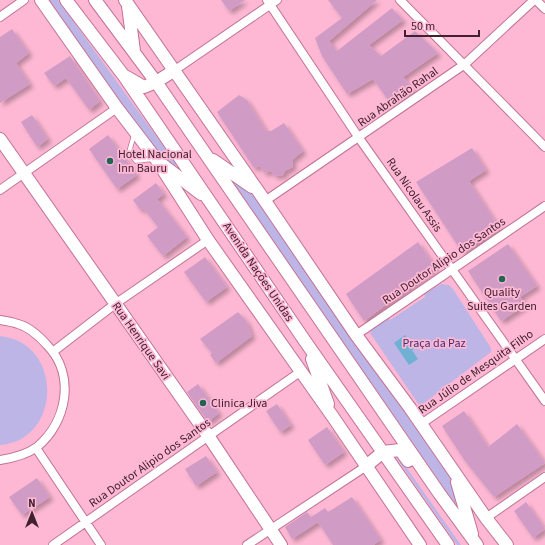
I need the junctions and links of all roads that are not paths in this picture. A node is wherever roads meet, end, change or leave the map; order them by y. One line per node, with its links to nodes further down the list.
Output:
1 (24, 0): 10 (street)
2 (41, 0): 16 (main road, Avenida Nações Unidas)
3 (66, 0): 14 (main road, Avenida Nações Unidas)
4 (95, 0): 11 (main road, Avenida Nações Unidas)
5 (400, 0): 12 (street)
6 (535, 0): 9 (street); 12 (street, Rua Abrahão Rahal)
7 (126, 2): 11 (main road); 13 (main road)
8 (272, 2): 13 (street); 18 (street, Rua Nicolau Assis)
9 (545, 9)
10 (0, 17)
11 (134, 52): 15 (main road, Avenida Nações Unidas)
12 (465, 64): 18 (street, Rua Abrahão Rahal); 20 (street)
13 (175, 70): 15 (main road); 25 (main road)
14 (124, 76): 15 (main road); 26 (main road, Avenida Nações Unidas)
15 (156, 82): 21 (main road, Avenida Nações Unidas)
16 (117, 108): 17 (main road, Avenida Nações Unidas); 23 (street)
17 (135, 132): 22 (main road, Avenida Nações Unidas); 22 (lane)
18 (359, 138): 25 (street, Rua Abrahão Rahal); 29 (street, Rua Nicolau Assis)
19 (0, 139): 23 (main road, Rua Henrique Savi)
20 (545, 147)
21 (206, 156): 25 (main road); 48 (main road, Avenida Nações Unidas)
22 (156, 159): 26 (main road); 28 (main road, Avenida Nações Unidas)
23 (24, 173): 24 (street); 30 (main road, Rua Henrique Savi)
24 (0, 190)
25 (262, 196): 32 (main road)
26 (210, 202): 34 (main road, Avenida Nações Unidas)
27 (545, 206): 29 (street, Rua Doutor Alipio dos Santos)
28 (208, 240): 30 (street); 37 (main road, Avenida Nações Unidas)
29 (452, 270): 32 (street, Rua Doutor Alipio dos Santos); 36 (street, Rua Nicolau Assis)
30 (115, 304): 35 (street); 41 (main road, Rua Henrique Savi)
31 (0, 320): 35 (street)
32 (356, 335): 40 (main road)
33 (545, 339): 36 (street, Rua Júlio de Mesquita Filho)
34 (307, 344): 39 (main road); 43 (main road, Avenida Nações Unidas)
35 (54, 351): 42 (street)
36 (516, 358): 38 (street, Rua Nicolau Assis); 40 (street, Rua Júlio de Mesquita Filho)
37 (300, 372): 39 (main road, Avenida Nações Unidas); 41 (street, Rua Doutor Alipio dos Santos)
38 (545, 401)
39 (333, 417): 45 (main road, Avenida Nações Unidas)
40 (421, 424): 46 (main road)
41 (209, 437): 50 (street, Rua Doutor Alipio dos Santos); 51 (main road, Rua Henrique Savi)
42 (36, 448): 44 (street); 50 (street)
43 (383, 452): 45 (main road); 48 (main road); 58 (main road, Avenida Nações Unidas)
44 (0, 460)
45 (365, 467): 51 (street); 57 (main road, Avenida Nações Unidas)
46 (454, 472): 49 (main road); 52 (main road)
47 (545, 477): 49 (street)
48 (439, 493): 52 (main road, Avenida Nações Unidas)
49 (486, 518): 59 (main road)
50 (85, 522): 53 (street, Rua Doutor Alipio dos Santos); 54 (street)
51 (270, 529): 55 (street); 56 (main road, Rua Henrique Savi)
52 (476, 544)
53 (53, 545)
54 (100, 545)
55 (247, 545)
56 (281, 545)
57 (420, 545)
58 (448, 545)
59 (507, 545)

